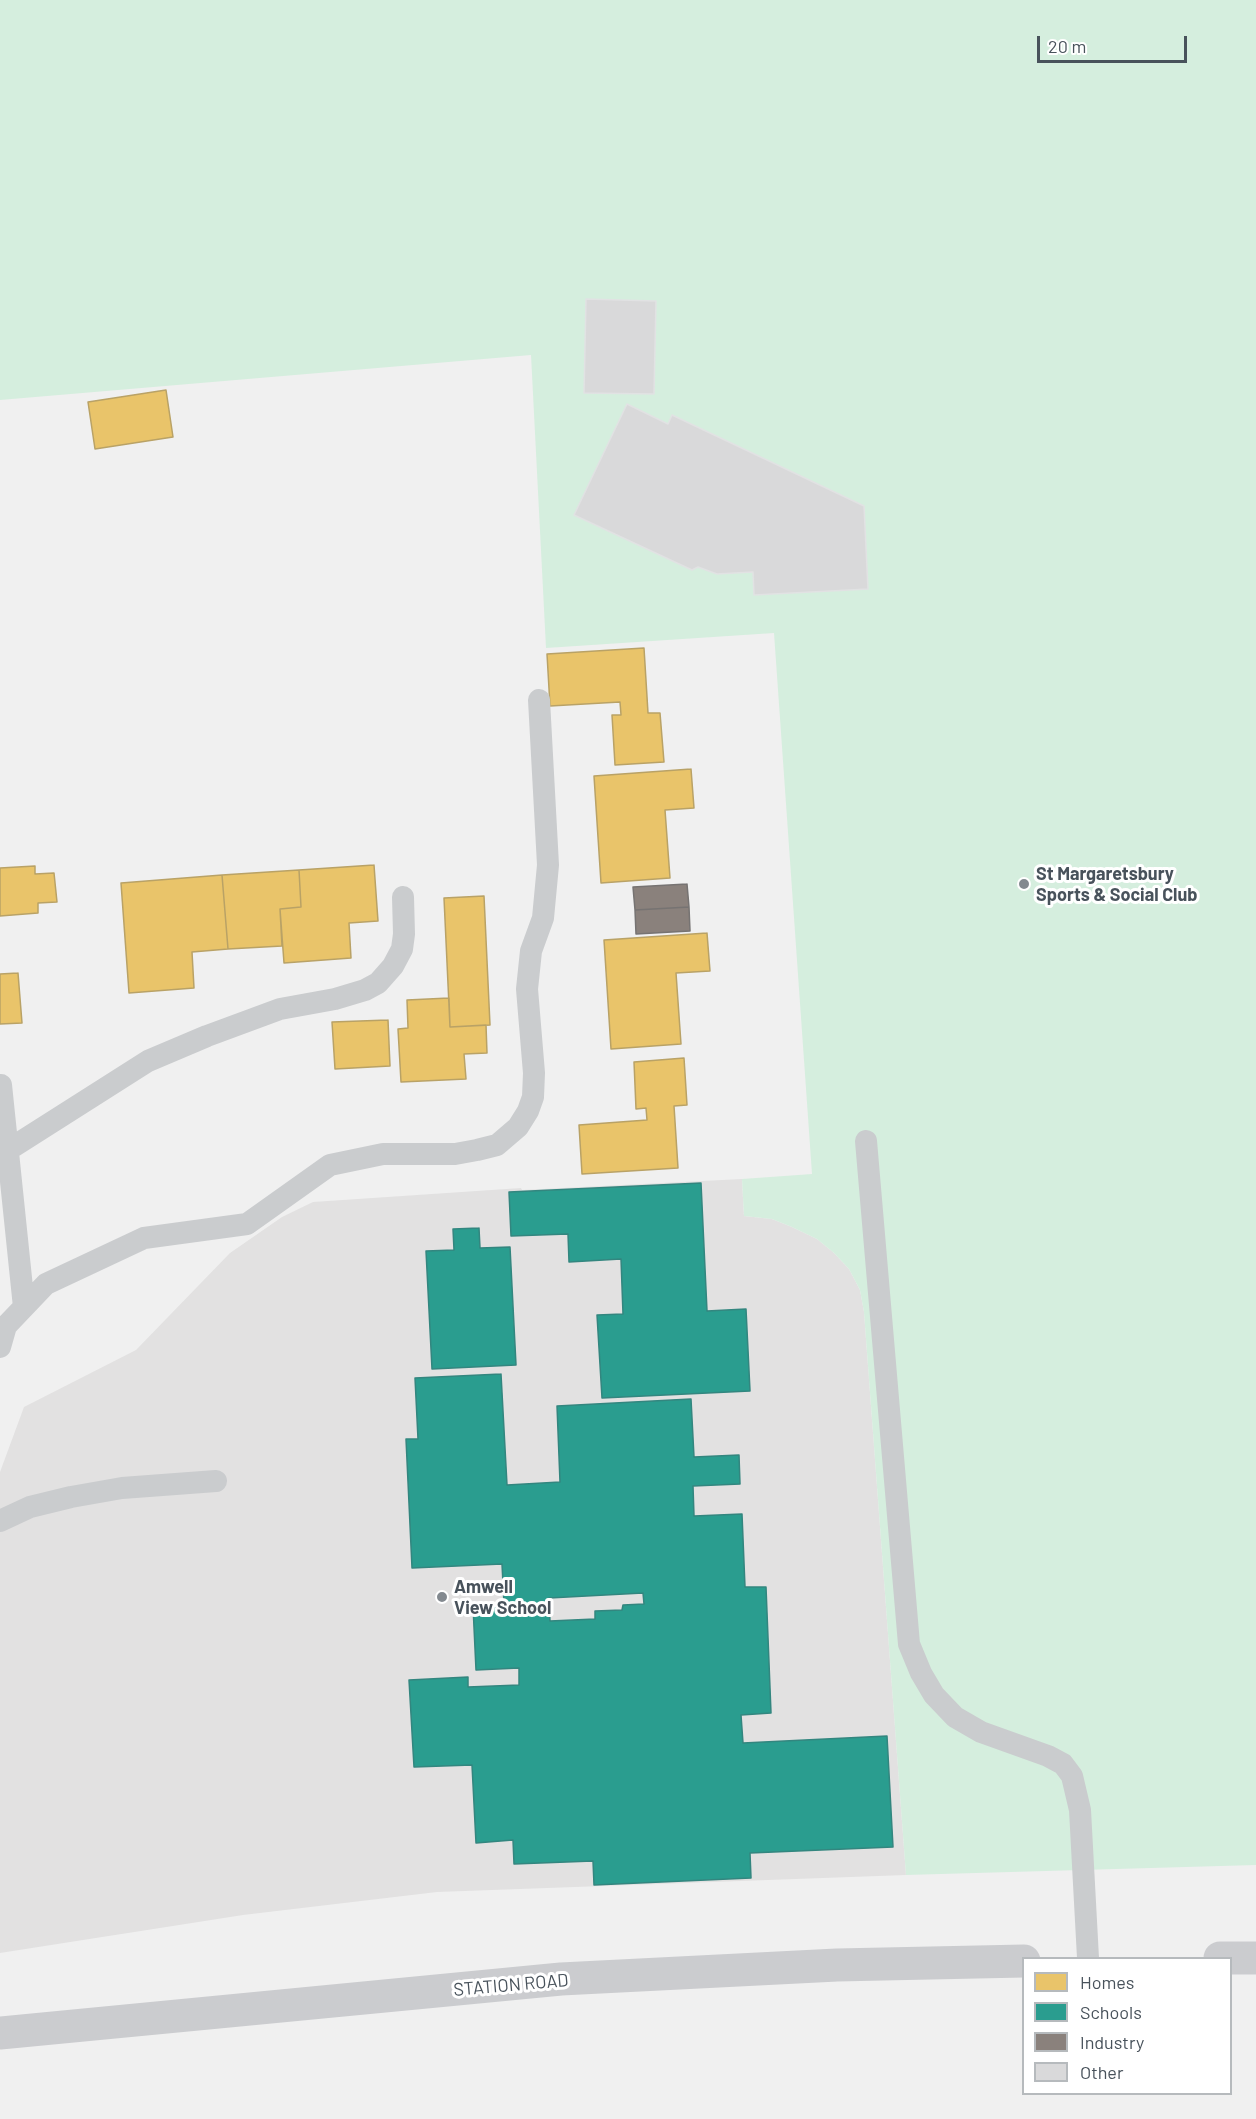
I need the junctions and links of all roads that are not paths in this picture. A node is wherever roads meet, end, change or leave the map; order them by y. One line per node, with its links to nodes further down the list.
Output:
1 (538, 700): 6 (lane)
2 (403, 897): 5 (lane)
3 (1, 1085): 5 (lane)
4 (866, 1141): 10 (lane)
5 (8, 1150): 6 (lane)
6 (24, 1307): 7 (lane)
7 (0, 1347)
8 (216, 1481): 9 (lane)
9 (0, 1521)
10 (1088, 1957)
11 (1256, 1958): 12 (main road)
12 (1232, 1959)
13 (1022, 1961): 14 (main road, STATION ROAD)
14 (0, 2033)

